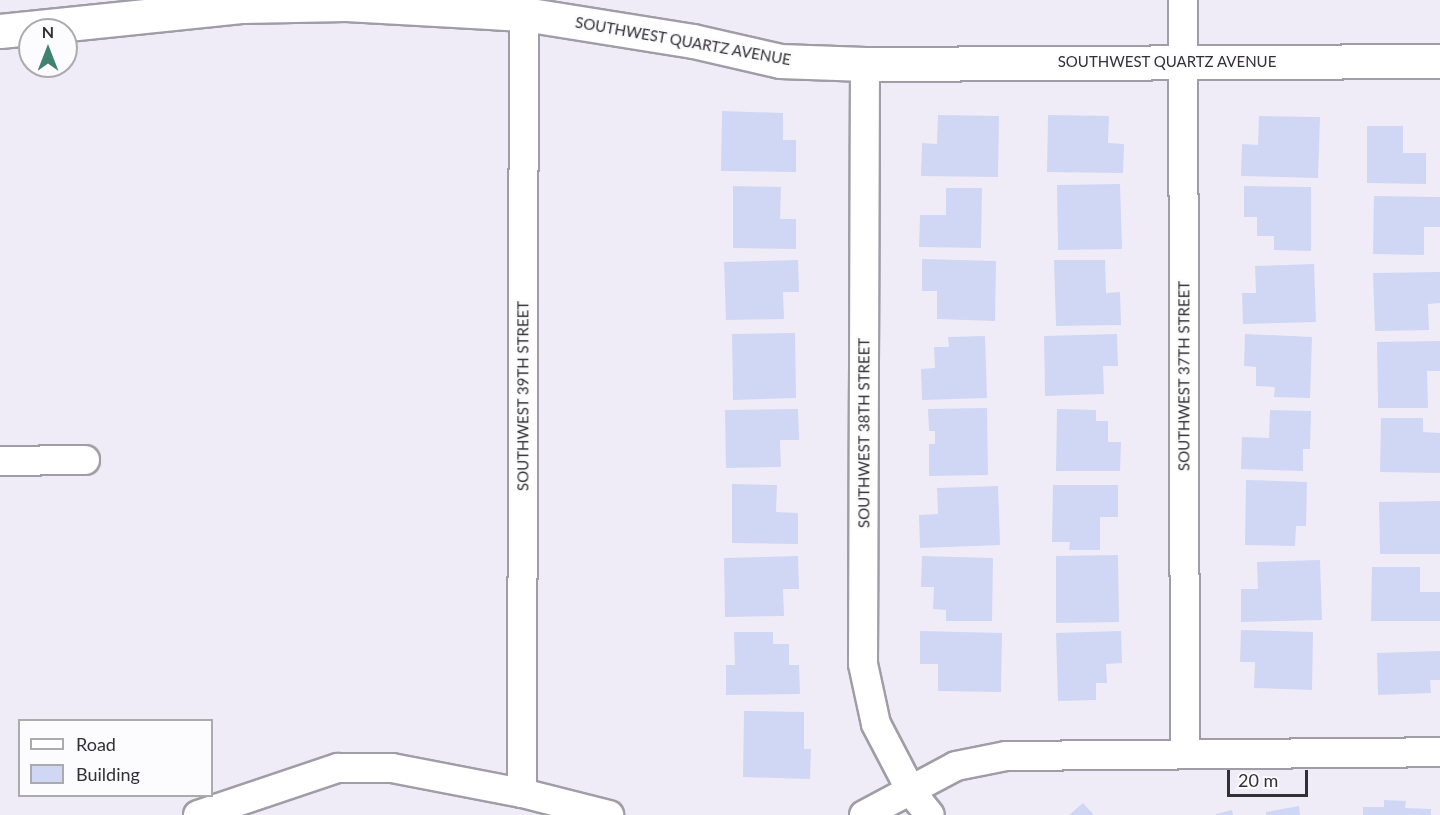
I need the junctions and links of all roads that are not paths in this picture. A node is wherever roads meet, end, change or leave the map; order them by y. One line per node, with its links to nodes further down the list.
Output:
1 (1183, 0): 5 (street, SOUTHWEST 37TH STREET)
2 (524, 7): 3 (street, SOUTHWEST QUARTZ AVENUE); 6 (street, SOUTHWEST QUARTZ AVENUE); 11 (street, SOUTHWEST 39TH STREET)
3 (0, 31)
4 (1440, 61): 5 (street, SOUTHWEST QUARTZ AVENUE)
5 (1183, 62): 6 (street, SOUTHWEST QUARTZ AVENUE); 9 (street, SOUTHWEST 37TH STREET)
6 (865, 64): 12 (street, SOUTHWEST 38TH STREET)
7 (85, 460): 8 (street)
8 (0, 461)
9 (1185, 752): 10 (street); 12 (street)
10 (1440, 752)
11 (522, 793): 13 (street); 14 (street)
12 (912, 793): 15 (street); 16 (street)
13 (198, 815)
14 (609, 815)
15 (864, 815)
16 (930, 815)

